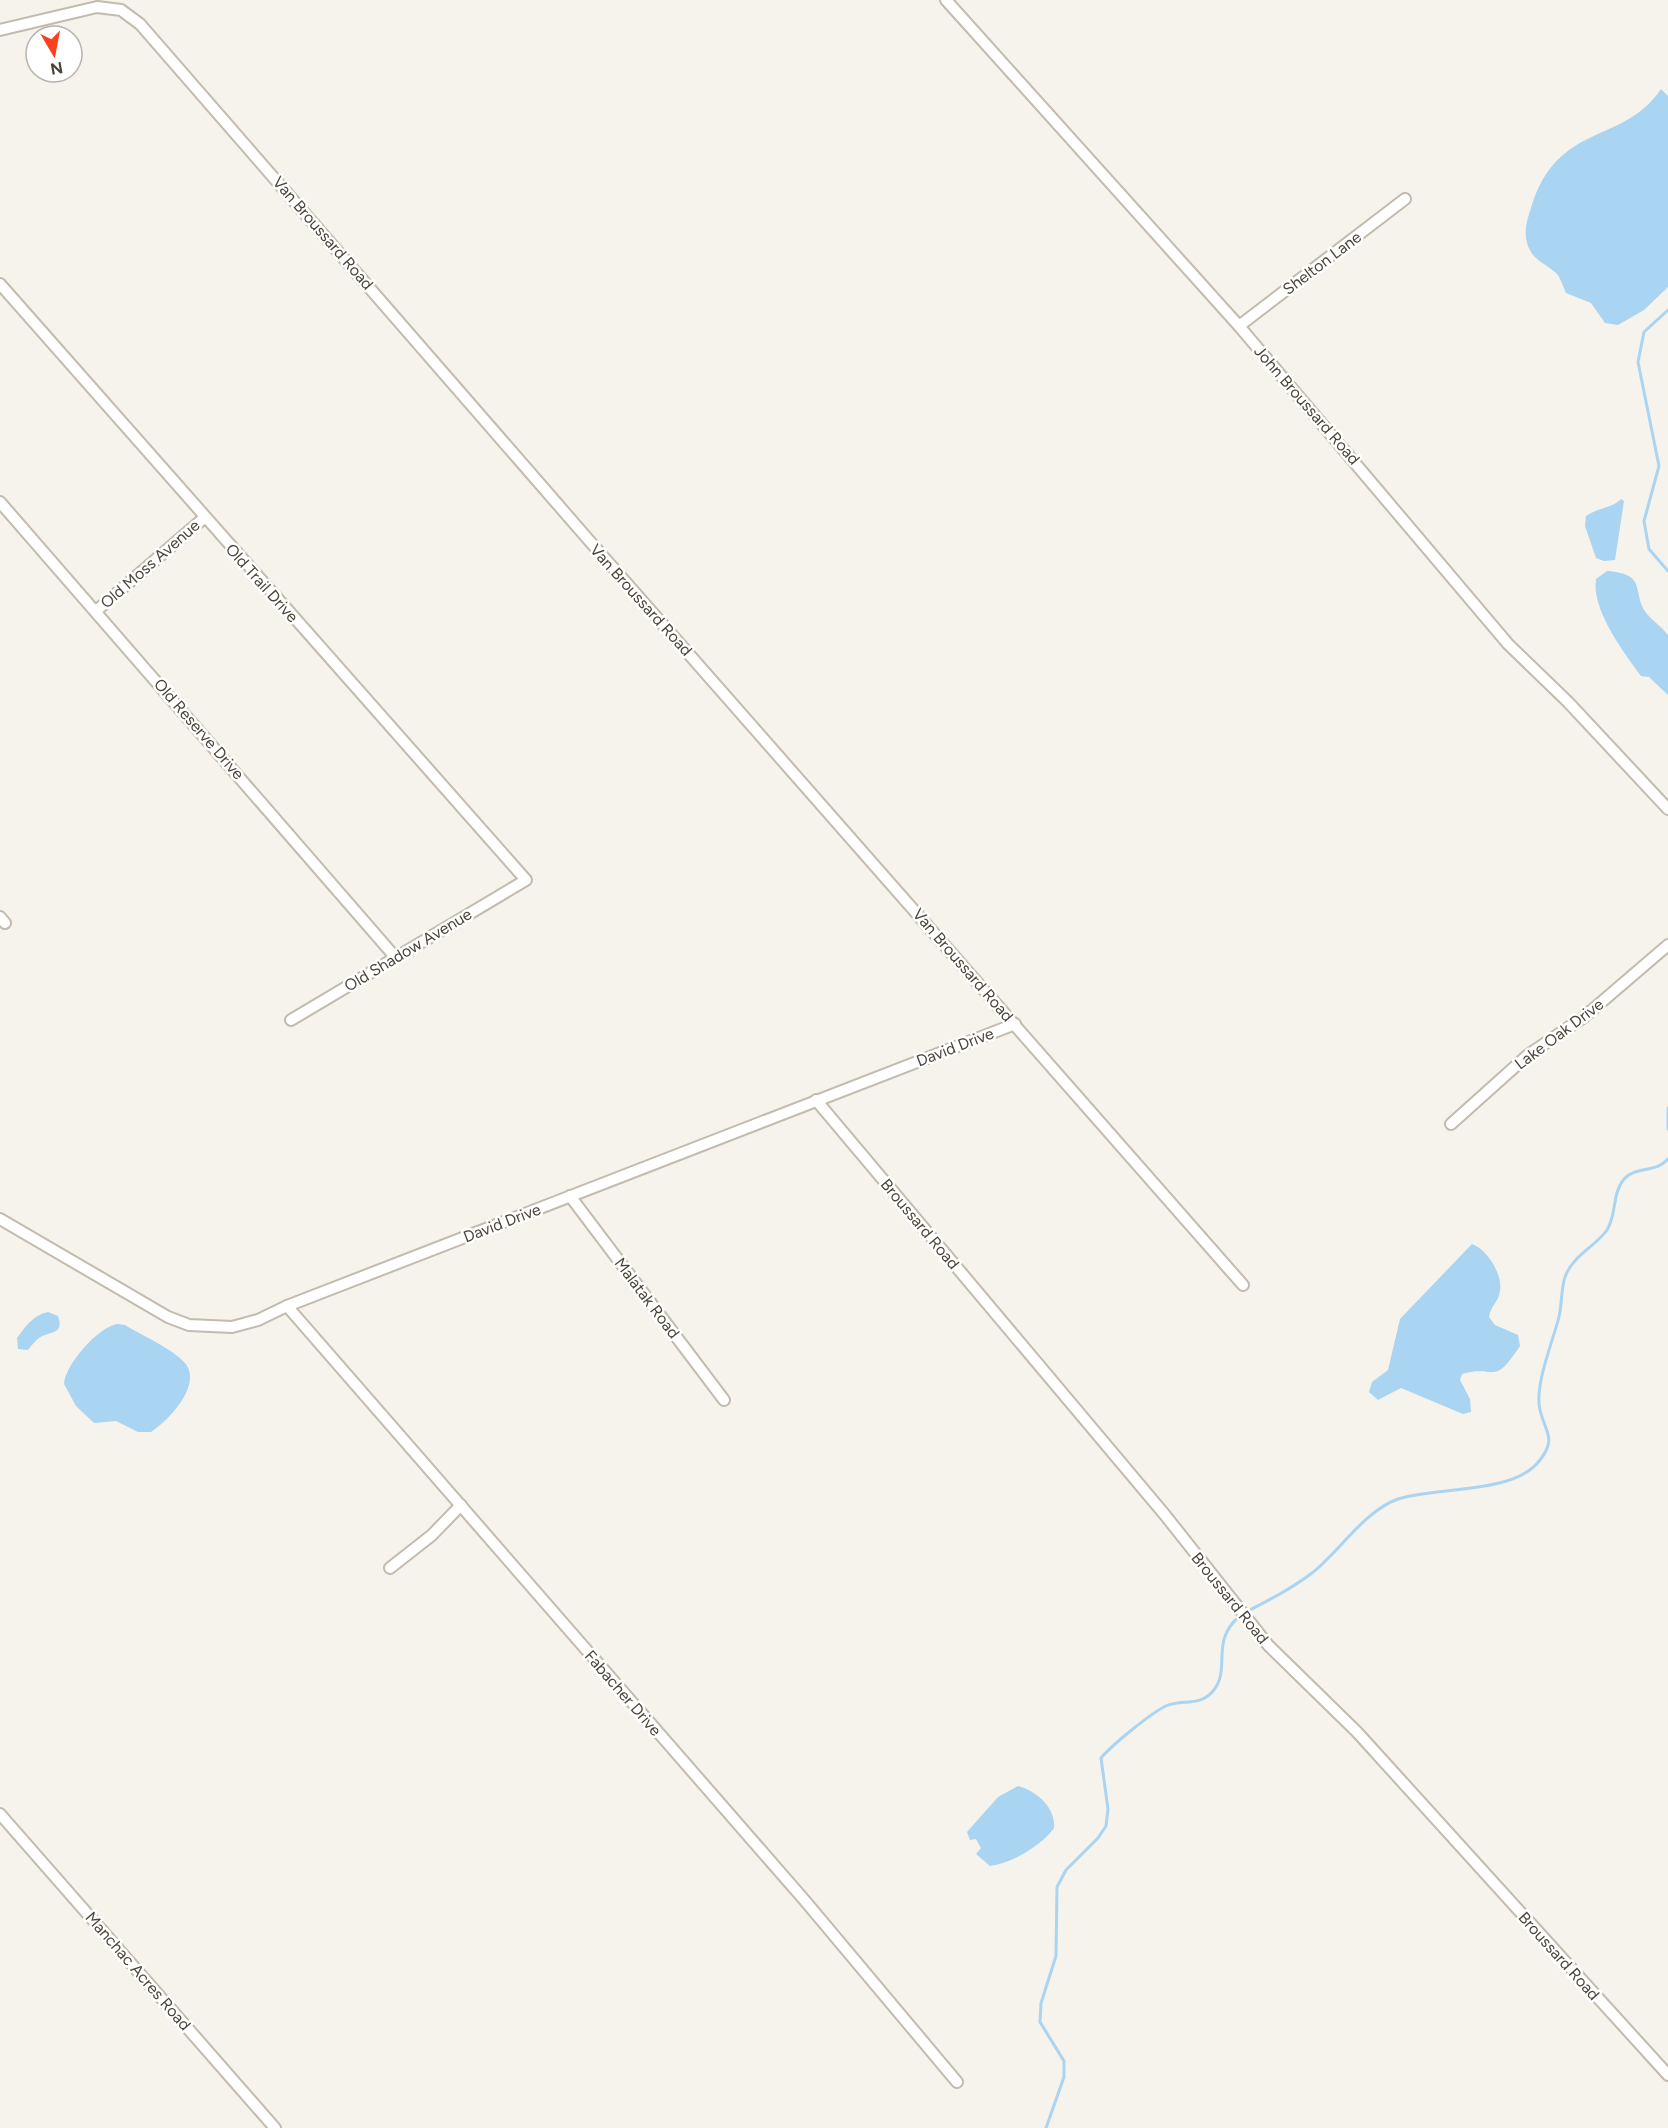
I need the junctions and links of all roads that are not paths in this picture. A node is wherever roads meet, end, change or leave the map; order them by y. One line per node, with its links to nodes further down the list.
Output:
1 (946, 0): 5 (street, John Broussard Road)
2 (0, 30): 14 (street, Van Broussard Road)
3 (1405, 199): 5 (street, Shelton Lane)
4 (0, 284): 7 (street, Old Trail Drive)
5 (1239, 326): 9 (street, John Broussard Road)
6 (0, 502): 8 (street, Old Reserve Drive)
7 (204, 518): 8 (street, Old Moss Avenue); 10 (street, Old Trail Drive)
8 (96, 610): 12 (street, Old Reserve Drive)
9 (1668, 809)
10 (526, 880): 12 (street, Old Shadow Avenue)
11 (1668, 945): 16 (street, Lake Oak Drive)
12 (396, 958): 13 (street, Old Shadow Avenue)
13 (291, 1020)
14 (1015, 1024): 15 (street, David Drive); 19 (street, Van Broussard Road)
15 (816, 1100): 17 (street, David Drive); 25 (street, Broussard Road)
16 (1450, 1124)
17 (570, 1196): 20 (street, David Drive); 21 (street, Malatak Road)
18 (0, 1219): 20 (street, David Drive)
19 (1243, 1285)
20 (287, 1306): 22 (street, Fabacher Drive)
21 (724, 1400)
22 (461, 1505): 23 (street); 26 (street, Fabacher Drive)
23 (390, 1568)
24 (0, 1814): 27 (street, Manchac Acres Road)
25 (1668, 2075)
26 (957, 2082)
27 (275, 2128)

